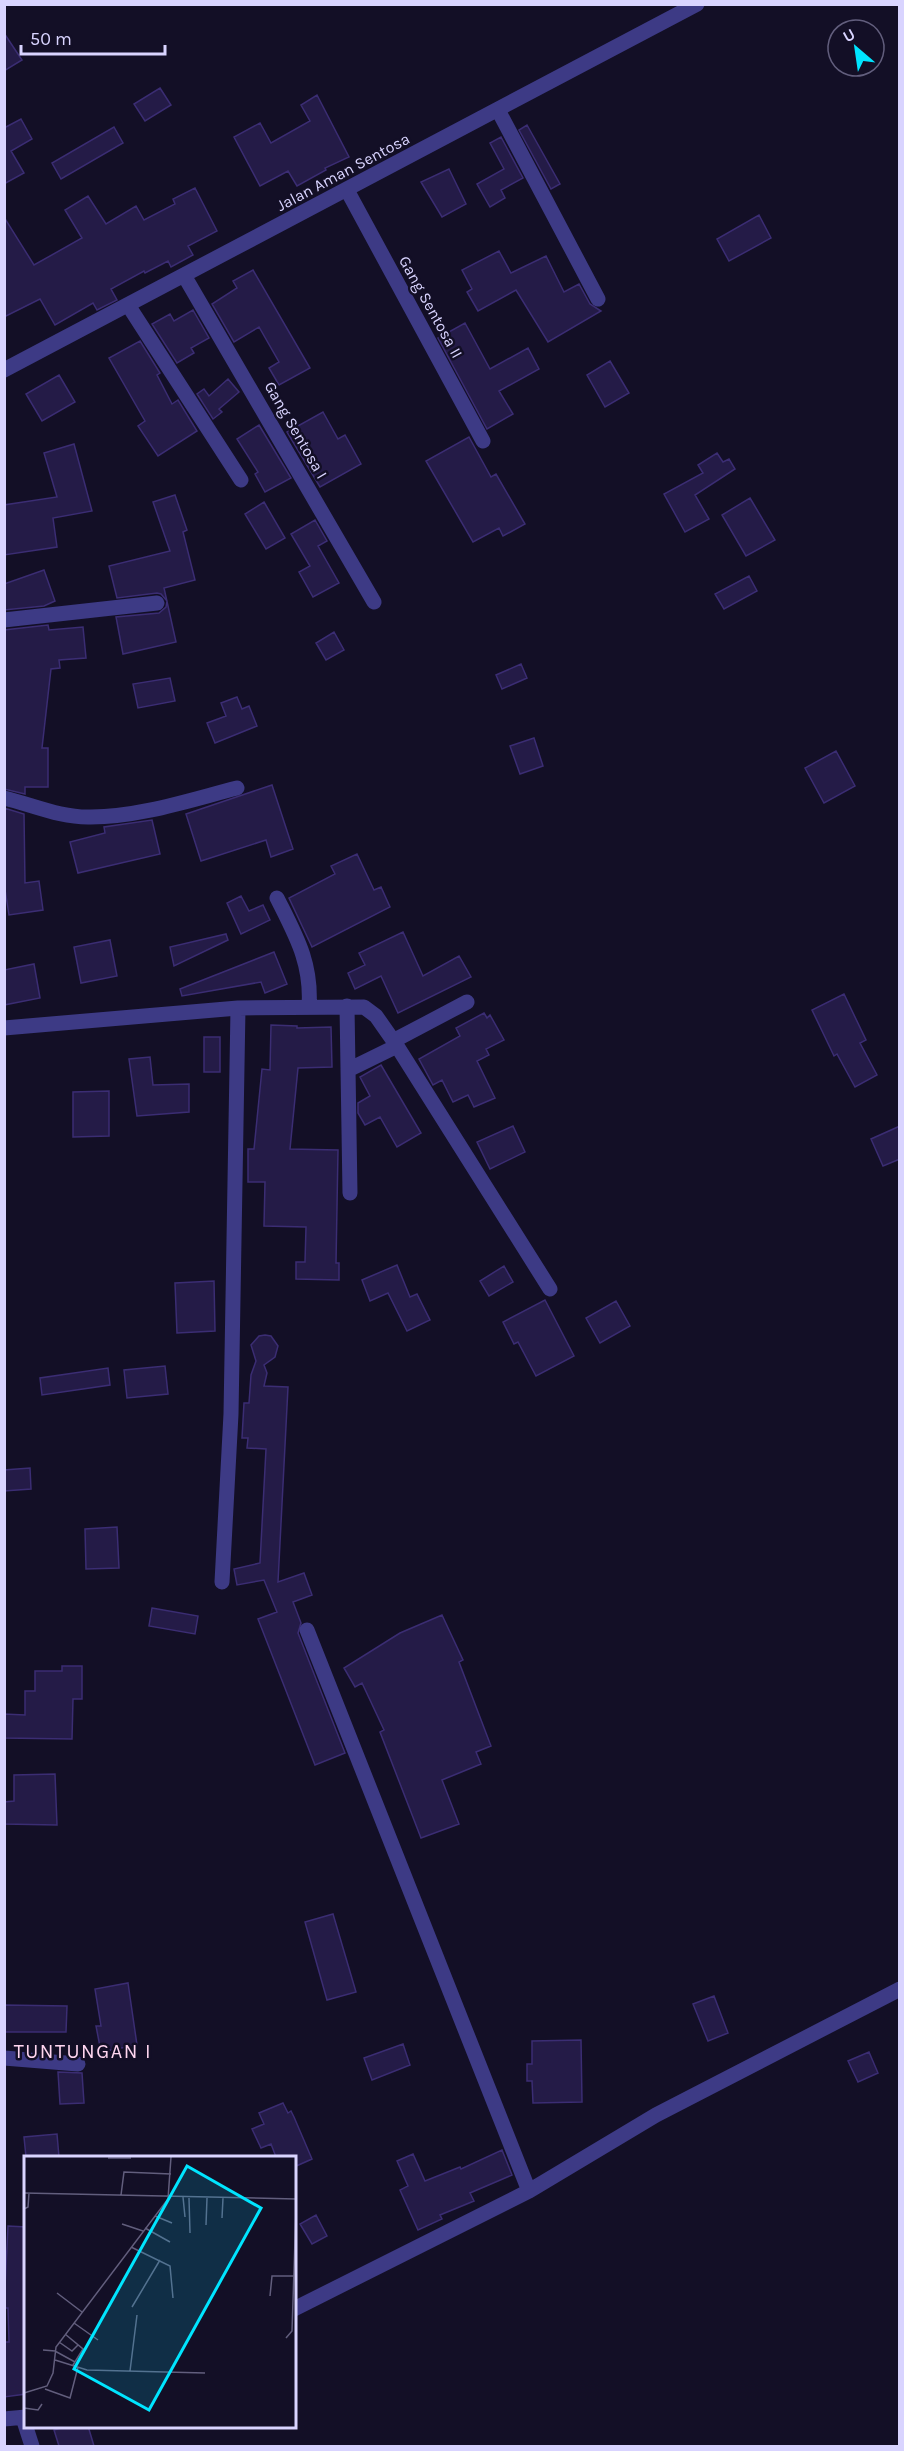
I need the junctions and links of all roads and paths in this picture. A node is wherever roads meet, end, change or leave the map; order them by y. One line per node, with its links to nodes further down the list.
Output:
1 (697, 4): 2 (street, Jalan Aman Sentosa)
2 (498, 110): 3 (street, Jalan Aman Sentosa); 5 (street)
3 (347, 190): 4 (street, Jalan Aman Sentosa); 8 (street, Gang Sentosa II)
4 (185, 277): 6 (street, Jalan Aman Sentosa); 10 (street, Gang Sentosa I)
5 (598, 299)
6 (128, 305): 7 (street, Jalan Aman Sentosa); 9 (street)
7 (4, 370)
8 (483, 441)
9 (241, 480)
10 (374, 602)
11 (157, 603): 12 (street)
12 (4, 620)
13 (237, 788): 14 (street)
14 (4, 798)
15 (277, 898): 18 (street)
16 (467, 1002): 21 (street)
17 (347, 1005): 18 (street); 21 (street); 22 (street)
18 (309, 1007): 19 (street)
19 (238, 1008): 20 (street); 25 (street)
20 (4, 1028)
21 (395, 1044): 22 (street); 24 (street)
22 (348, 1070): 23 (street)
23 (350, 1193)
24 (550, 1289)
25 (222, 1582)
26 (307, 1630): 30 (street)
27 (900, 1989): 30 (street)
28 (4, 2058): 29 (street)
29 (78, 2064)
30 (530, 2191): 31 (street)
31 (296, 2308)
32 (24, 2418): 33 (street)
33 (4, 2419)
34 (27, 2427): 35 (street)
35 (32, 2446)

